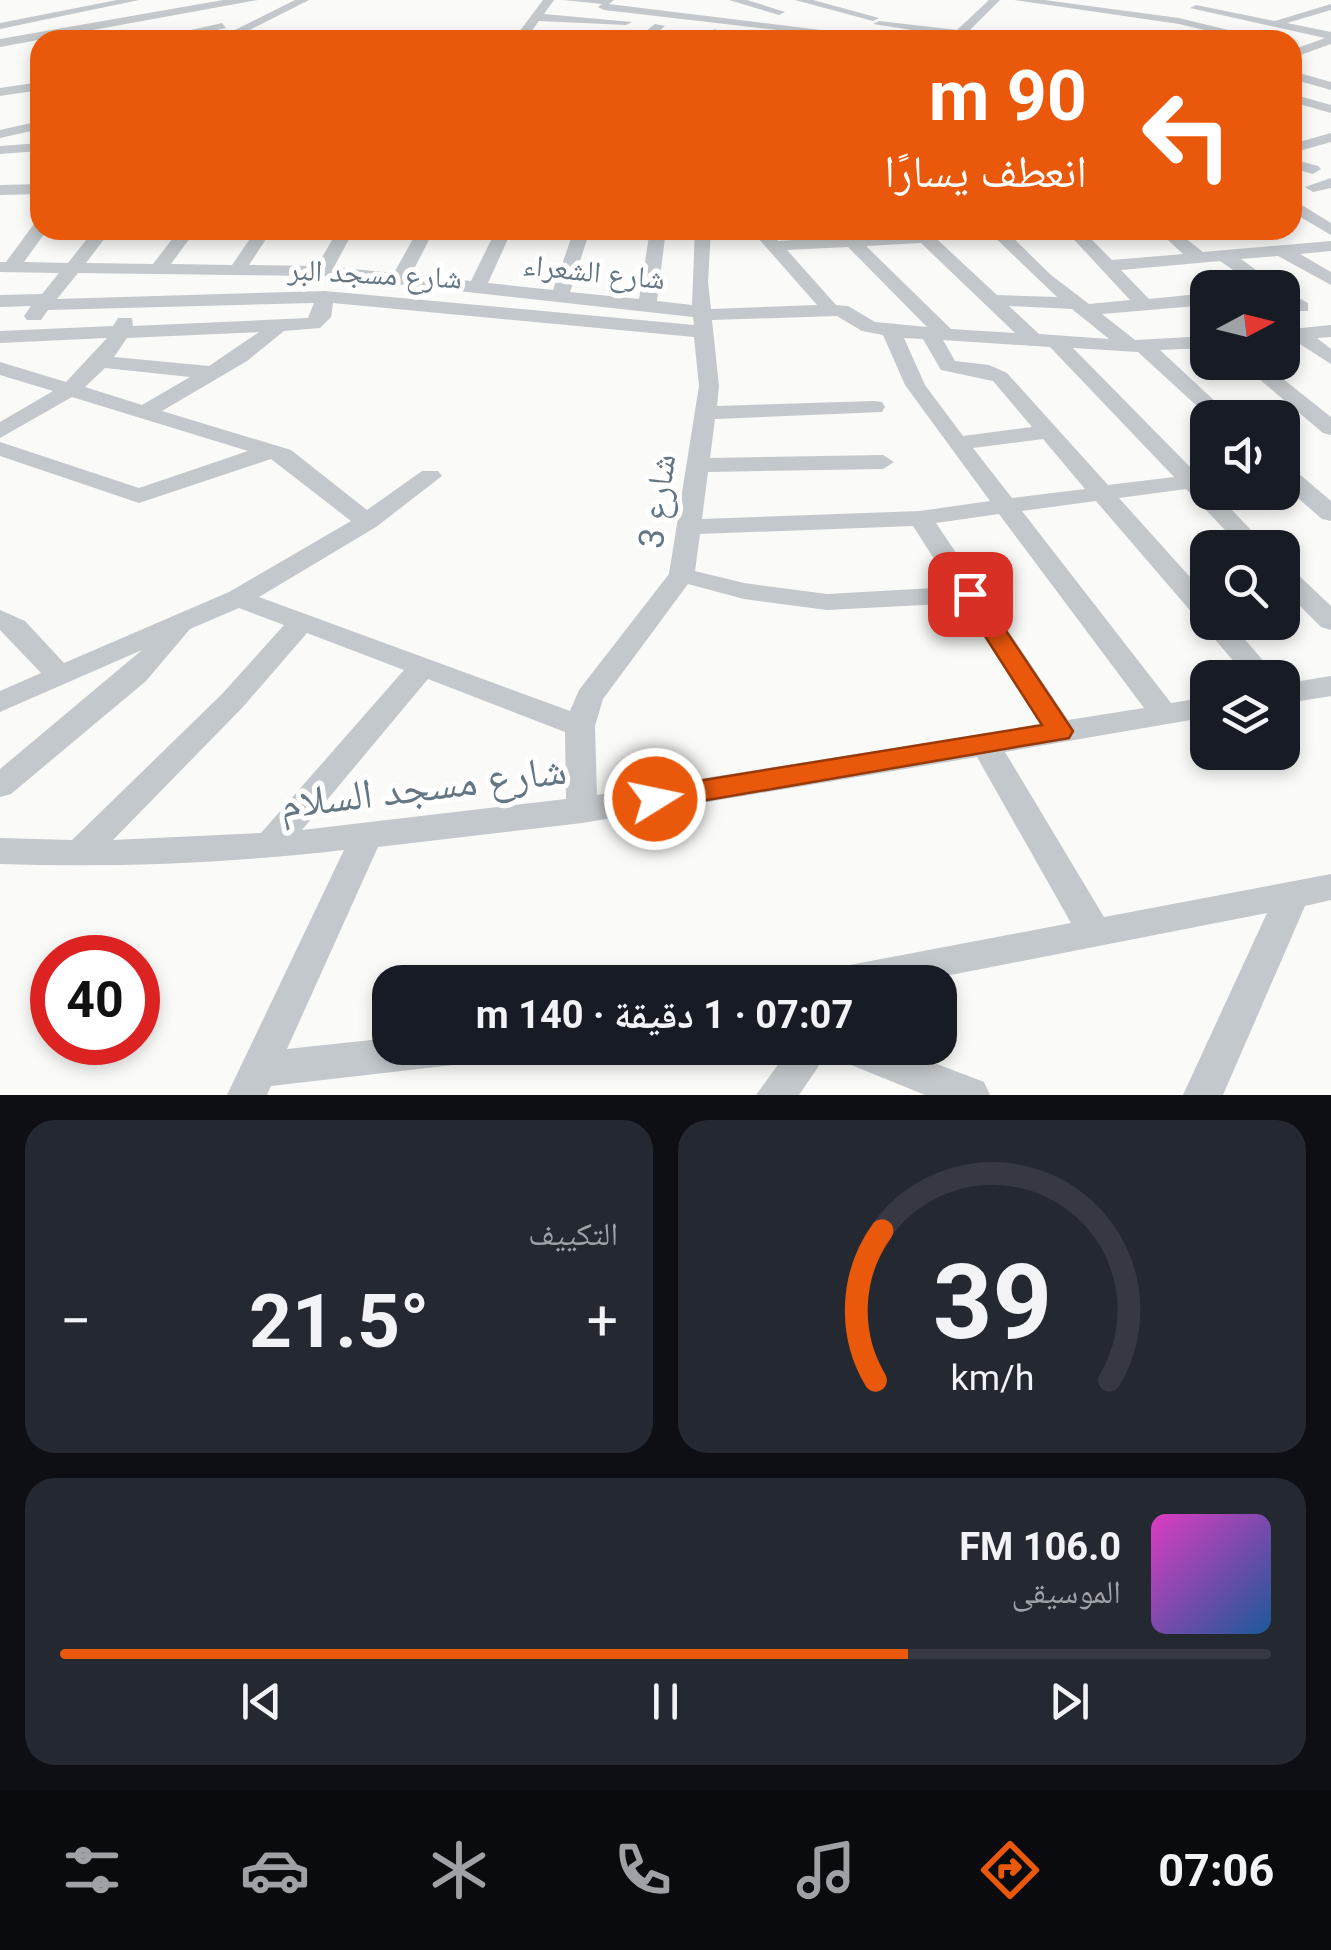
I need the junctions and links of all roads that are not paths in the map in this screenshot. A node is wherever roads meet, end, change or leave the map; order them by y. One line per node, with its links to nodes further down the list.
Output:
1 (60, 0): 16 (street); 23 (street)
2 (134, 0): 23 (street)
3 (165, 0): 22 (street)
4 (253, 0): 22 (street)
5 (304, 0): 42 (street)
6 (549, 0): 29 (street)
7 (568, 0): 14 (street)
8 (734, 0): 24 (street)
9 (800, 0): 18 (street)
10 (996, 0): 31 (street)
11 (1019, 0): 15 (street)
12 (1148, 0): 27 (street)
13 (1310, 0): 20 (street)
14 (608, 3): 34 (street); 35 (street)
15 (1066, 3): 27 (street)
16 (39, 4)
17 (706, 4): 24 (street)
18 (819, 4): 25 (street); 26 (street)
19 (1201, 4): 33 (street); 38 (street)
20 (1331, 5): 28 (street)
21 (1272, 7): 28 (street)
22 (180, 8): 32 (street); 41 (street)
23 (80, 10): 36 (street)
24 (760, 10): 25 (street)
25 (781, 13): 26 (street); 34 (street)
26 (876, 14): 31 (street); 47 (street); 48 (street)
27 (1124, 14): 38 (street)
28 (1305, 14): 30 (street); 33 (street)
29 (536, 17): 35 (street); 43 (street)
30 (1331, 19)
31 (970, 21): 49 (street)
32 (108, 23): 39 (street); 40 (street)
33 (1278, 23): 51 (street); 52 (street)
34 (758, 24): 46 (street)
35 (594, 25): 37 (street)
36 (0, 26)
37 (659, 26): 44 (street); 45 (street)
38 (1175, 26): 50 (street)
39 (77, 30)
40 (123, 30)
41 (217, 30)
42 (242, 30)
43 (526, 30)
44 (654, 30)
45 (678, 30)
46 (798, 30)
47 (859, 30)
48 (932, 30)
49 (962, 30)
50 (1199, 30)
51 (1260, 30)
52 (1331, 38): 55 (street)
53 (30, 40): 54 (street)
54 (0, 43)
55 (1302, 48)
56 (1302, 51): 57 (street)
57 (1331, 56)
58 (1331, 68): 59 (street)
59 (1302, 76)
60 (30, 87): 61 (street)
61 (0, 92)
62 (1302, 101): 63 (street)
63 (1331, 110): 64 (street)
64 (1312, 116)
65 (30, 129): 67 (street)
66 (1331, 138): 69 (street)
67 (2, 141): 68 (street)
68 (30, 145)
69 (1302, 147)
70 (1302, 149): 71 (street)
71 (1331, 154)
72 (1302, 170): 73 (street)
73 (1331, 183)
74 (30, 189): 75 (street)
75 (0, 190)
76 (1302, 209): 77 (street)
77 (1331, 209)
78 (1302, 211): 79 (street)
79 (1331, 230)
80 (30, 239): 103 (street)
81 (94, 240): 104 (street)
82 (180, 240): 106 (street)
83 (257, 240): 107 (street)
84 (340, 240): 109 (street)
85 (421, 240): 110 (street)
86 (499, 240): 112 (street)
87 (579, 240): 114 (street)
88 (657, 240): 121 (street)
89 (702, 240): 124 (street, شارع 3)
90 (768, 240): 98 (street)
91 (817, 240): 98 (street)
92 (850, 240): 129 (street)
93 (926, 240): 115 (street)
94 (1005, 240): 122 (street)
95 (1083, 240): 105 (street)
96 (1178, 240): 102 (street)
97 (1262, 240): 100 (street)
98 (773, 246): 123 (street)
99 (1331, 246): 100 (street)
100 (1278, 251): 101 (street); 111 (street)
101 (1224, 256): 102 (street); 108 (street)
102 (1199, 258): 105 (street)
103 (6, 266): 104 (street, شارع الشعراء)
104 (70, 266): 106 (street, شارع الشعراء); 118 (street)
105 (1108, 266): 120 (street)
106 (159, 267): 107 (street, شارع الشعراء)
107 (238, 268): 109 (street, شارع الشعراء)
108 (1245, 270)
109 (323, 271): 110 (street, شارع الشعراء)
110 (401, 278): 112 (street, شارع الشعراء)
111 (1331, 280)
112 (478, 286): 114 (street, شارع الشعراء)
113 (325, 297): 119 (street, شارع مسجد البر); 124 (street, شارع مسجد البر); 125 (street)
114 (559, 299): 121 (street, شارع الشعراء)
115 (991, 300): 122 (street); 134 (street)
116 (0, 301): 118 (street, شارع مسجد البر)
117 (1190, 301): 120 (street)
118 (42, 302): 119 (street, شارع مسجد البر); 131 (street)
119 (133, 304): 128 (street)
120 (1145, 305): 122 (street)
121 (648, 307): 124 (street, شارع الشعراء)
122 (1081, 308): 136 (street)
123 (831, 310): 124 (street); 126 (street)
124 (704, 320): 146 (street, شارع 3)
125 (280, 326): 128 (street); 140 (street)
126 (891, 331): 129 (street); 150 (street)
127 (1331, 331): 130 (street)
128 (121, 332): 131 (street); 138 (street)
129 (938, 334): 134 (street); 149 (street)
130 (1300, 334)
131 (22, 336): 132 (street); 139 (street)
132 (0, 337)
133 (1300, 340): 137 (street)
134 (1046, 342): 136 (street); 155 (street)
135 (1190, 343): 136 (street)
136 (1137, 346): 143 (street)
137 (1331, 358)
138 (101, 362): 140 (street); 142 (street)
139 (4, 369): 142 (street)
140 (213, 373): 145 (street)
141 (1271, 380): 147 (street)
142 (71, 391): 145 (street); 148 (street)
143 (1202, 400)
144 (874, 406): 146 (street)
145 (141, 414): 152 (street)
146 (705, 414): 154 (street, شارع 3)
147 (1331, 428)
148 (0, 431)
149 (1048, 432): 150 (street); 159 (street)
150 (958, 443): 160 (street)
151 (0, 450): 152 (street)
152 (271, 451): 164 (street)
153 (883, 462): 154 (street)
154 (698, 465): 165 (street, شارع 3)
155 (1190, 473)
156 (430, 476): 164 (street)
157 (1190, 481): 159 (street)
158 (1300, 487): 162 (street)
159 (1103, 494): 160 (street); 169 (street)
160 (1008, 509): 163 (street); 184 (street)
161 (1224, 510): 166 (street)
162 (1331, 514)
163 (920, 518): 165 (street); 170 (street)
164 (367, 522): 171 (street)
165 (689, 528): 167 (street, شارع 3)
166 (1241, 530)
167 (682, 575): 170 (street); 185 (street, شارع 3)
168 (1300, 591): 172 (street)
169 (1190, 593)
170 (970, 594): 186 (street)
171 (238, 598): 173 (street); 175 (street)
172 (1331, 621)
173 (302, 622): 178 (street); 193 (street)
174 (5, 626): 179 (street)
175 (180, 626): 179 (street); 188 (street)
176 (1231, 640): 177 (street)
177 (1248, 660)
178 (423, 667): 185 (street); 191 (street)
179 (60, 676): 181 (street)
180 (1308, 690): 183 (street)
181 (0, 702)
182 (1190, 710): 184 (street, شارع مسجد السلام)
183 (1331, 711)
184 (1164, 714): 186 (street, شارع مسجد السلام)
185 (580, 726): 189 (street, شارع 3)
186 (1060, 731): 187 (street, شارع مسجد السلام)
187 (984, 744): 189 (street, شارع مسجد السلام); 196 (street)
188 (0, 786)
189 (582, 811): 190 (street, شارع مسجد السلام)
190 (367, 836): 191 (street, شارع مسجد السلام); 201 (street)
191 (267, 848): 193 (street, شارع مسجد السلام)
192 (0, 851): 193 (street, شارع مسجد السلام)
193 (78, 855)
194 (1331, 887): 195 (street)
195 (1293, 894): 196 (street); 204 (street)
196 (1095, 933): 197 (street)
197 (928, 965)
198 (372, 1062): 201 (street)
199 (799, 1065): 202 (street)
200 (895, 1065): 203 (street)
201 (253, 1083)
202 (776, 1095)
203 (970, 1095)
204 (1203, 1095)

